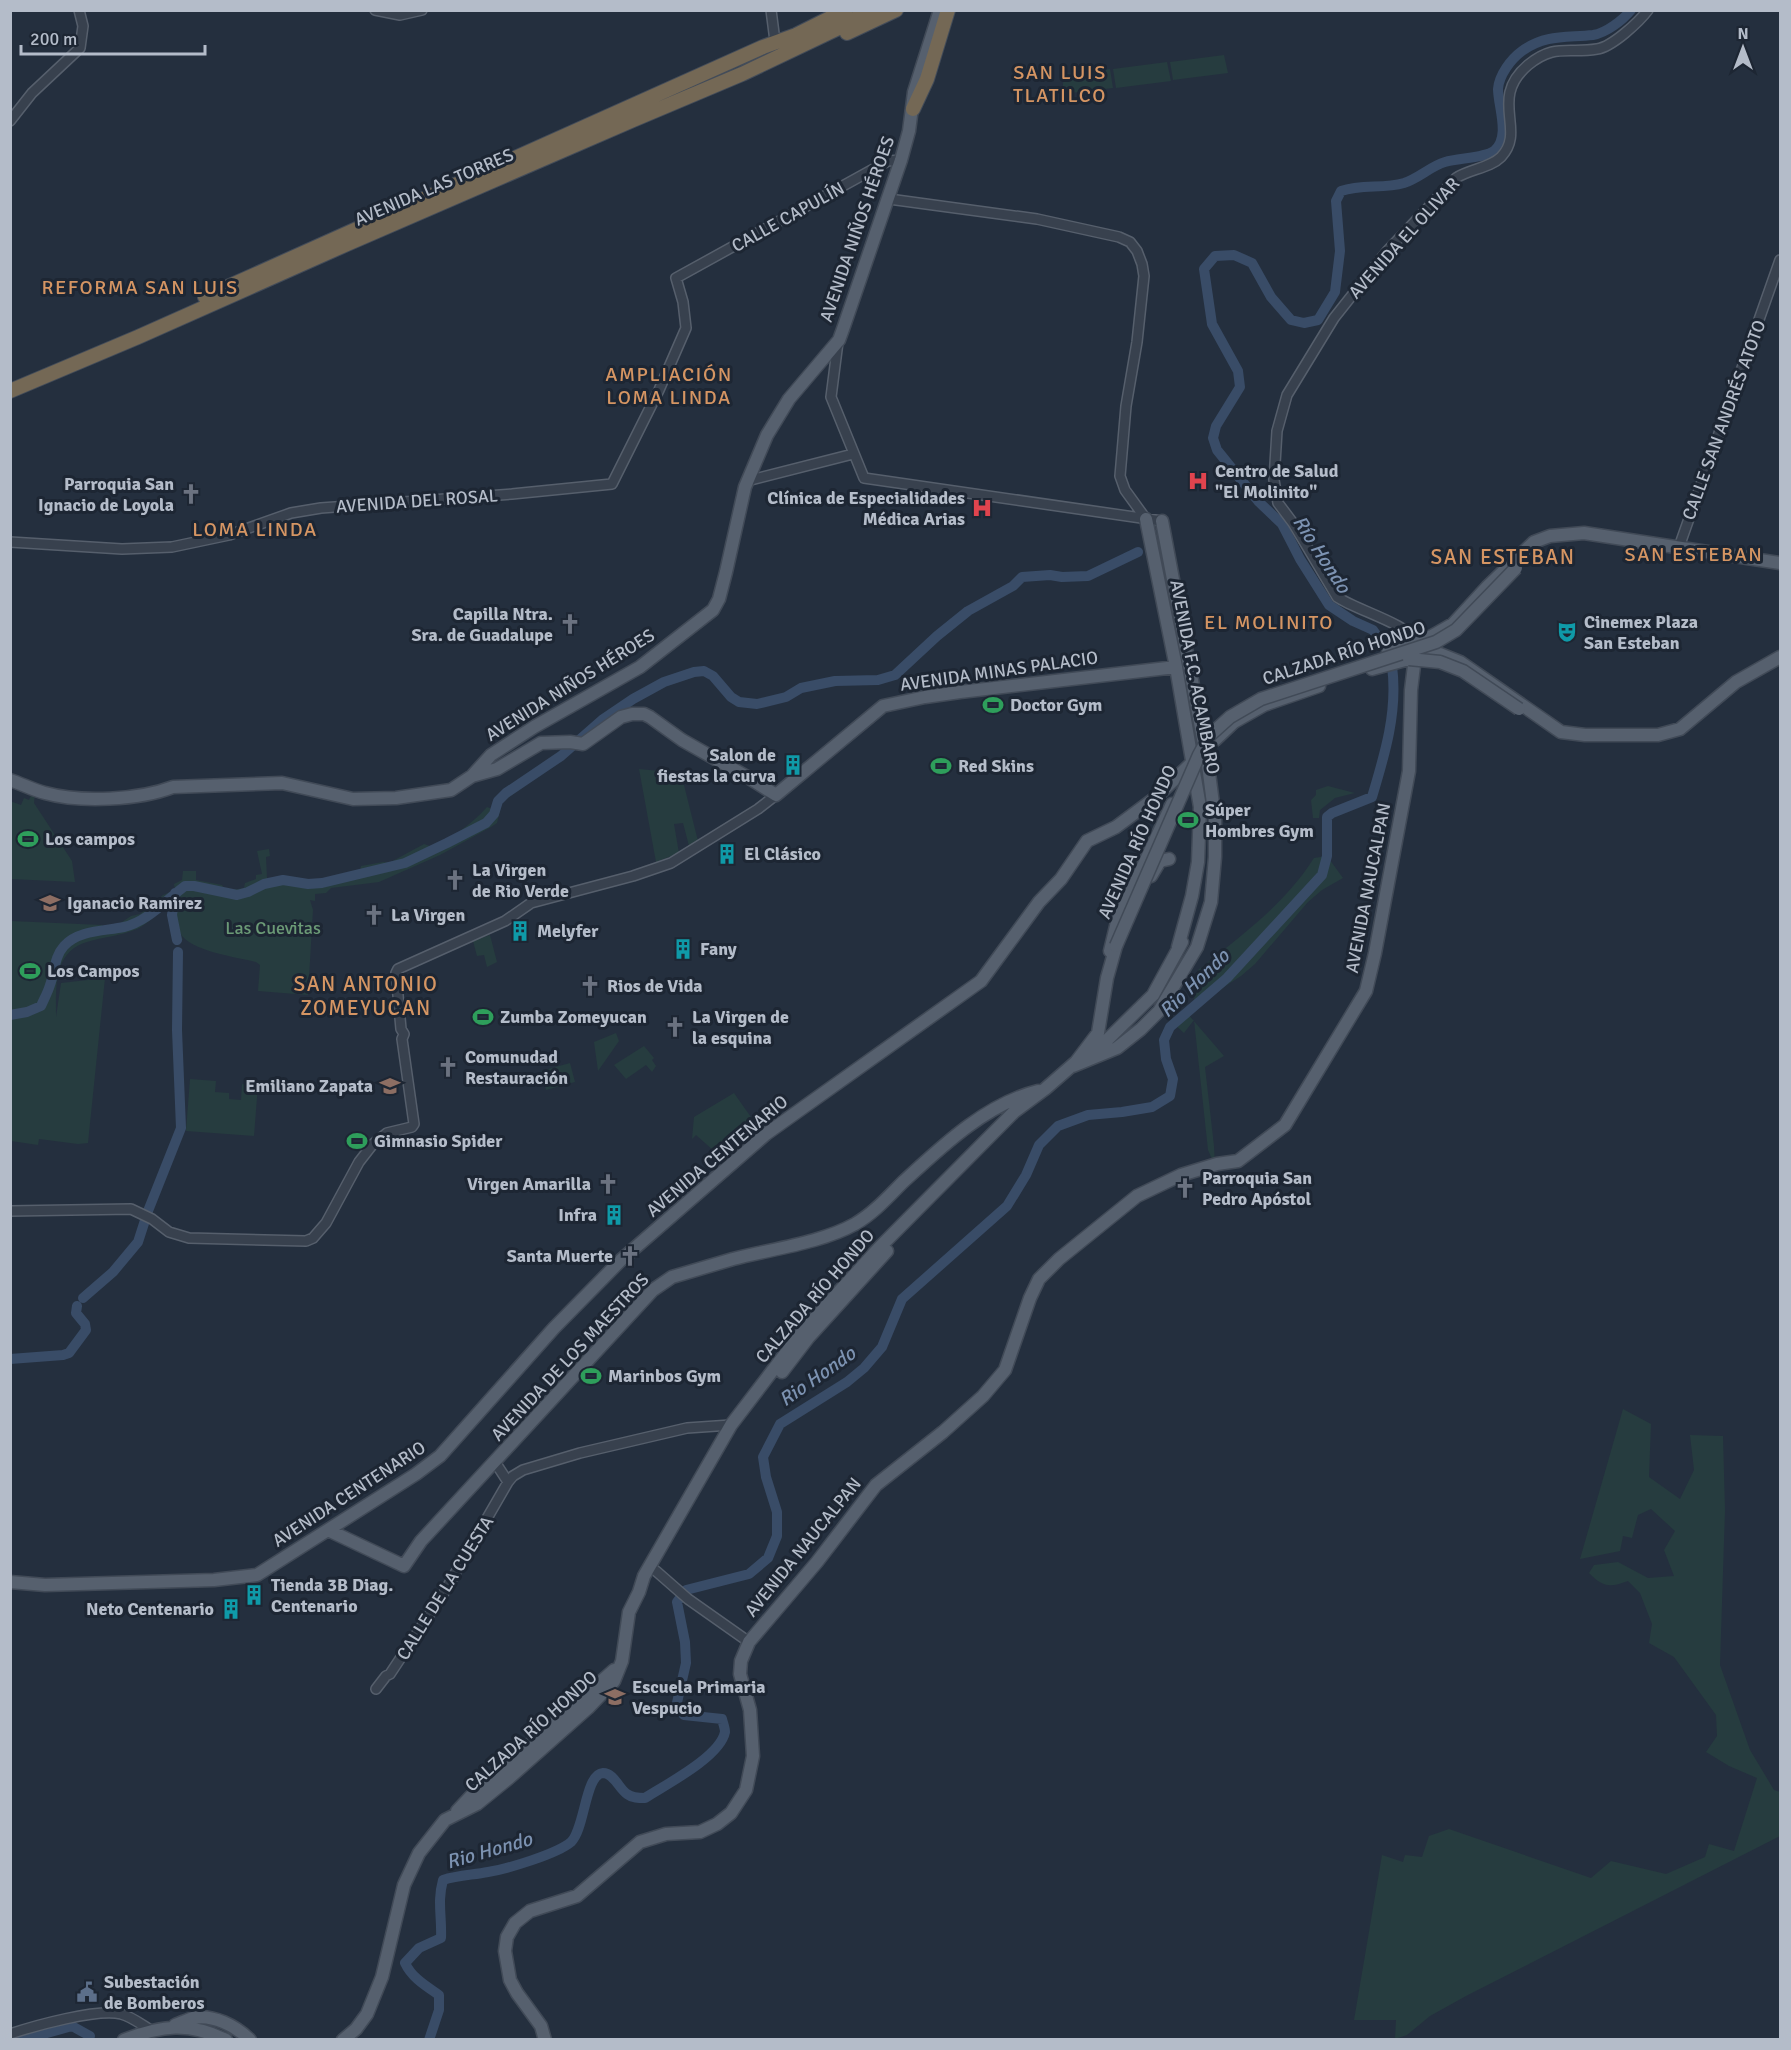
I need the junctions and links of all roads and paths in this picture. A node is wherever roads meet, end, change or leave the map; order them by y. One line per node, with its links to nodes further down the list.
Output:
1 (80, 10): 14 (street)
2 (375, 10): 3 (street)
3 (422, 10)
4 (869, 10): 11 (highway, AVENIDA LAS TORRES)
5 (884, 10): 11 (highway)
6 (896, 10): 11 (highway)
7 (940, 10): 13 (main road, AVENIDA NIÑOS HÉROES)
8 (948, 10): 13 (highway)
9 (1648, 10): 31 (street, AVENIDA EL OLIVAR)
10 (772, 13): 12 (street)
11 (851, 20): 12 (highway, AVENIDA LAS TORRES); 20 (highway, AVENIDA LAS TORRES)
12 (776, 41): 19 (highway, AVENIDA LAS TORRES)
13 (913, 109): 15 (main road, AVENIDA NIÑOS HÉROES)
14 (10, 121)
15 (901, 160): 16 (main road, AVENIDA NIÑOS HÉROES); 23 (street, CALLE CAPULÍN)
16 (889, 199): 18 (main road, AVENIDA NIÑOS HÉROES); 24 (street)
17 (1780, 260): 27 (street, CALLE SAN ANDRÉS ATOTO)
18 (838, 340): 21 (street); 22 (main road, AVENIDA NIÑOS HÉROES)
19 (10, 381)
20 (10, 391)
21 (853, 454): 22 (street); 24 (street)
22 (747, 480): 38 (main road, AVENIDA NIÑOS HÉROES)
23 (612, 484): 26 (street, AVENIDA DEL ROSAL)
24 (1146, 519): 25 (street); 34 (main road, AVENIDA F.C. ACAMBARO)
25 (1162, 520): 36 (main road, AVENIDA F.C. ACAMBARO)
26 (10, 542)
27 (1679, 547): 28 (main road); 29 (main road)
28 (1523, 552): 30 (main road); 43 (main road, CALZADA RÍO HONDO, bridge)
29 (1780, 562)
30 (1437, 634): 31 (main road); 32 (main road)
31 (1413, 650): 32 (main road, CALZADA RÍO HONDO); 35 (main road, bridge); 36 (main road); 56 (main road, AVENIDA NAUCALPAN)
32 (1440, 654): 35 (main road)
33 (1780, 657): 35 (main road)
34 (1176, 667): 37 (main road, AVENIDA F.C. ACAMBARO); 40 (main road, AVENIDA MINAS PALACIO)
35 (1561, 732)
36 (1208, 744): 37 (main road); 42 (main road, AVENIDA F.C. ACAMBARO); 45 (main road, AVENIDA F.C. ACAMBARO)
37 (1193, 761): 41 (main road, AVENIDA RÍO HONDO); 42 (main road, AVENIDA F.C. ACAMBARO); 52 (main road, AVENIDA CENTENARIO)
38 (472, 776): 39 (main road); 40 (main road)
39 (10, 780)
40 (776, 795): 48 (street)
41 (1143, 863): 43 (main road, AVENIDA RÍO HONDO); 43 (main road, AVENIDA RÍO HONDO)
42 (1178, 947): 44 (main road, AVENIDA F.C. ACAMBARO)
43 (1107, 978): 44 (main road, CALZADA RÍO HONDO)
44 (1101, 1038): 45 (main road); 46 (main road, CALZADA RÍO HONDO)
45 (1118, 1048): 46 (main road, AVENIDA F.C. ACAMBARO)
46 (1071, 1065): 47 (main road, CALZADA RÍO HONDO)
47 (1045, 1089): 49 (main road, CALZADA RÍO HONDO); 50 (main road, AVENIDA DE LOS MAESTROS); 53 (main road, CALZADA RÍO HONDO)
48 (10, 1211)
49 (731, 1425): 51 (street, CALLE DE LA CUESTA); 55 (main road, CALZADA RÍO HONDO)
50 (495, 1462): 51 (street); 52 (main road, AVENIDA DE LOS MAESTROS)
51 (508, 1482): 57 (street, CALLE DE LA CUESTA)
52 (328, 1530): 54 (main road, AVENIDA CENTENARIO)
53 (656, 1571): 55 (main road, CALZADA RÍO HONDO); 56 (street)
54 (10, 1582)
55 (639, 1592): 64 (main road, CALZADA RÍO HONDO)
56 (749, 1642): 65 (main road, AVENIDA NAUCALPAN)
57 (376, 1689)
58 (168, 2027): 59 (main road); 62 (main road); 63 (main road)
59 (149, 2029): 60 (street); 61 (main road)
60 (10, 2034)
61 (124, 2040)
62 (226, 2040)
63 (250, 2040)
64 (343, 2040)
65 (545, 2040)

